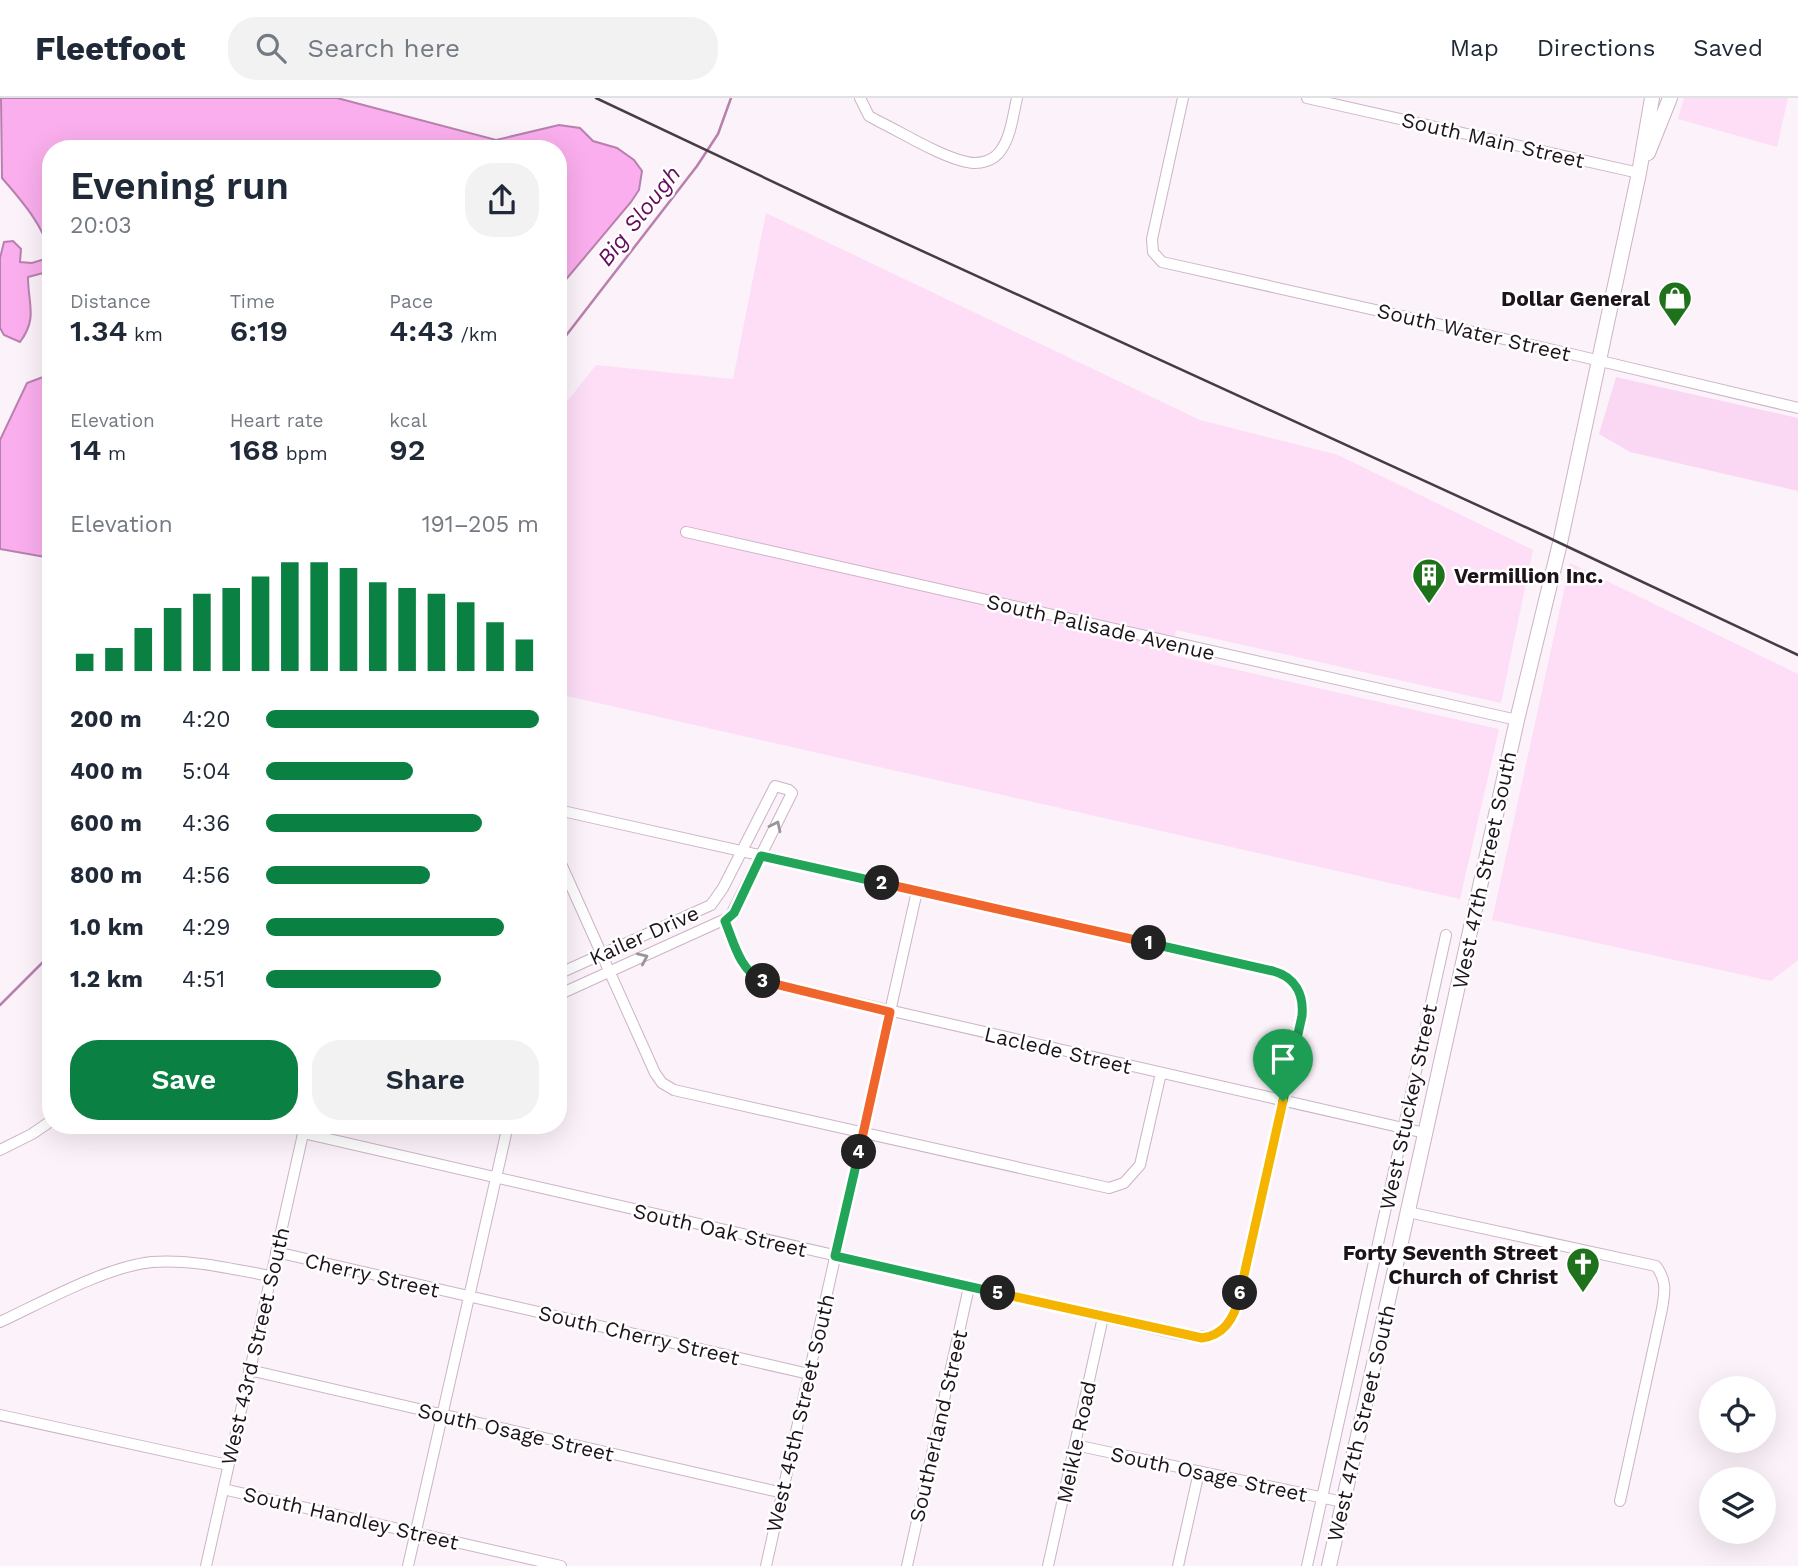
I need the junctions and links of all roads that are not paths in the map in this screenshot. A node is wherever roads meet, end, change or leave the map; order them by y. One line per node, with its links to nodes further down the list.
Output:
1 (860, 98): 2 (street)
2 (1017, 98)
3 (1183, 98): 8 (street, South Water Street)
4 (1307, 98): 7 (street, South Main Street)
5 (1652, 98): 7 (street)
6 (1670, 98): 7 (street)
7 (1639, 173): 8 (street, West 47th Street South)
8 (1599, 361): 9 (street, South Water Street); 11 (street, West 47th Street South)
9 (1798, 408)
10 (686, 532): 11 (street, South Palisade Avenue)
11 (1517, 720): 28 (street, West 47th Street South)
12 (567, 812): 13 (street)
13 (741, 851): 14 (street); 14 (street, Kailer Drive, one-way to 13); 19 (street, Kailer Drive)
14 (761, 856): 16 (street); 17 (street, Kailer Drive)
15 (567, 877): 19 (street)
16 (917, 891): 23 (street, West 45th Street South); 25 (street)
17 (725, 921): 21 (street, Kailer Drive, one-way to 17); 23 (street, Laclede Street)
18 (1446, 935): 27 (street, West Stuckey Street)
19 (602, 954): 20 (street, Kailer Drive); 21 (street)
20 (567, 970)
21 (610, 972): 22 (street, Kailer Drive); 32 (street)
22 (567, 991)
23 (890, 1012): 24 (street, Laclede Street); 32 (street, West 45th Street South)
24 (1161, 1073): 25 (street, Laclede Street); 32 (street)
25 (1283, 1101): 27 (street, Laclede Street); 41 (street, South Oak Street)
26 (42, 1127): 33 (street)
27 (1404, 1129): 28 (street, Laclede Street); 52 (street, West Stuckey Street)
28 (1425, 1133): 35 (street, West 47th Street South)
29 (303, 1134): 36 (street, West 43rd Street South)
30 (323, 1134): 34 (street, South Oak Street)
31 (506, 1134): 34 (street)
32 (863, 1134): 37 (street, West 45th Street South)
33 (0, 1150)
34 (495, 1178): 37 (street, South Oak Street); 40 (street)
35 (1408, 1212): 53 (street); 54 (street, West 47th Street South)
36 (276, 1252): 38 (street, West 43rd Street South); 40 (street, Cherry Street)
37 (835, 1256): 39 (street, South Oak Street); 44 (street, West 45th Street South)
38 (270, 1276): 42 (street); 43 (street, West 43rd Street South)
39 (969, 1287): 41 (street, South Oak Street); 60 (street, Southerland Street)
40 (469, 1297): 44 (street, South Cherry Street); 46 (street)
41 (1103, 1317): 47 (street, Meikle Road)
42 (0, 1322)
43 (249, 1370): 46 (street, South Osage Street); 48 (street, West 43rd Street South)
44 (809, 1374): 51 (street, West 45th Street South)
45 (0, 1415): 48 (street, South Handley Street)
46 (442, 1415): 51 (street, South Osage Street); 55 (street)
47 (1075, 1445): 49 (street, South Osage Street); 61 (street, Meikle Road)
48 (229, 1465): 50 (street, West 43rd Street South)
49 (1199, 1472): 52 (street, South Osage Street); 62 (street)
50 (223, 1489): 55 (street, South Handley Street); 56 (street, West 43rd Street South)
51 (783, 1493): 59 (street, West 45th Street South)
52 (1322, 1497): 54 (street, South Osage Street); 63 (street, West Stuckey Street)
53 (1620, 1501)
54 (1343, 1502): 64 (street, West 47th Street South)
55 (416, 1533): 57 (street); 58 (street, South Handley Street)
56 (206, 1566)
57 (408, 1566)
58 (561, 1566)
59 (766, 1566)
60 (907, 1566)
61 (1048, 1566)
62 (1178, 1566)
63 (1307, 1566)
64 (1329, 1566)

